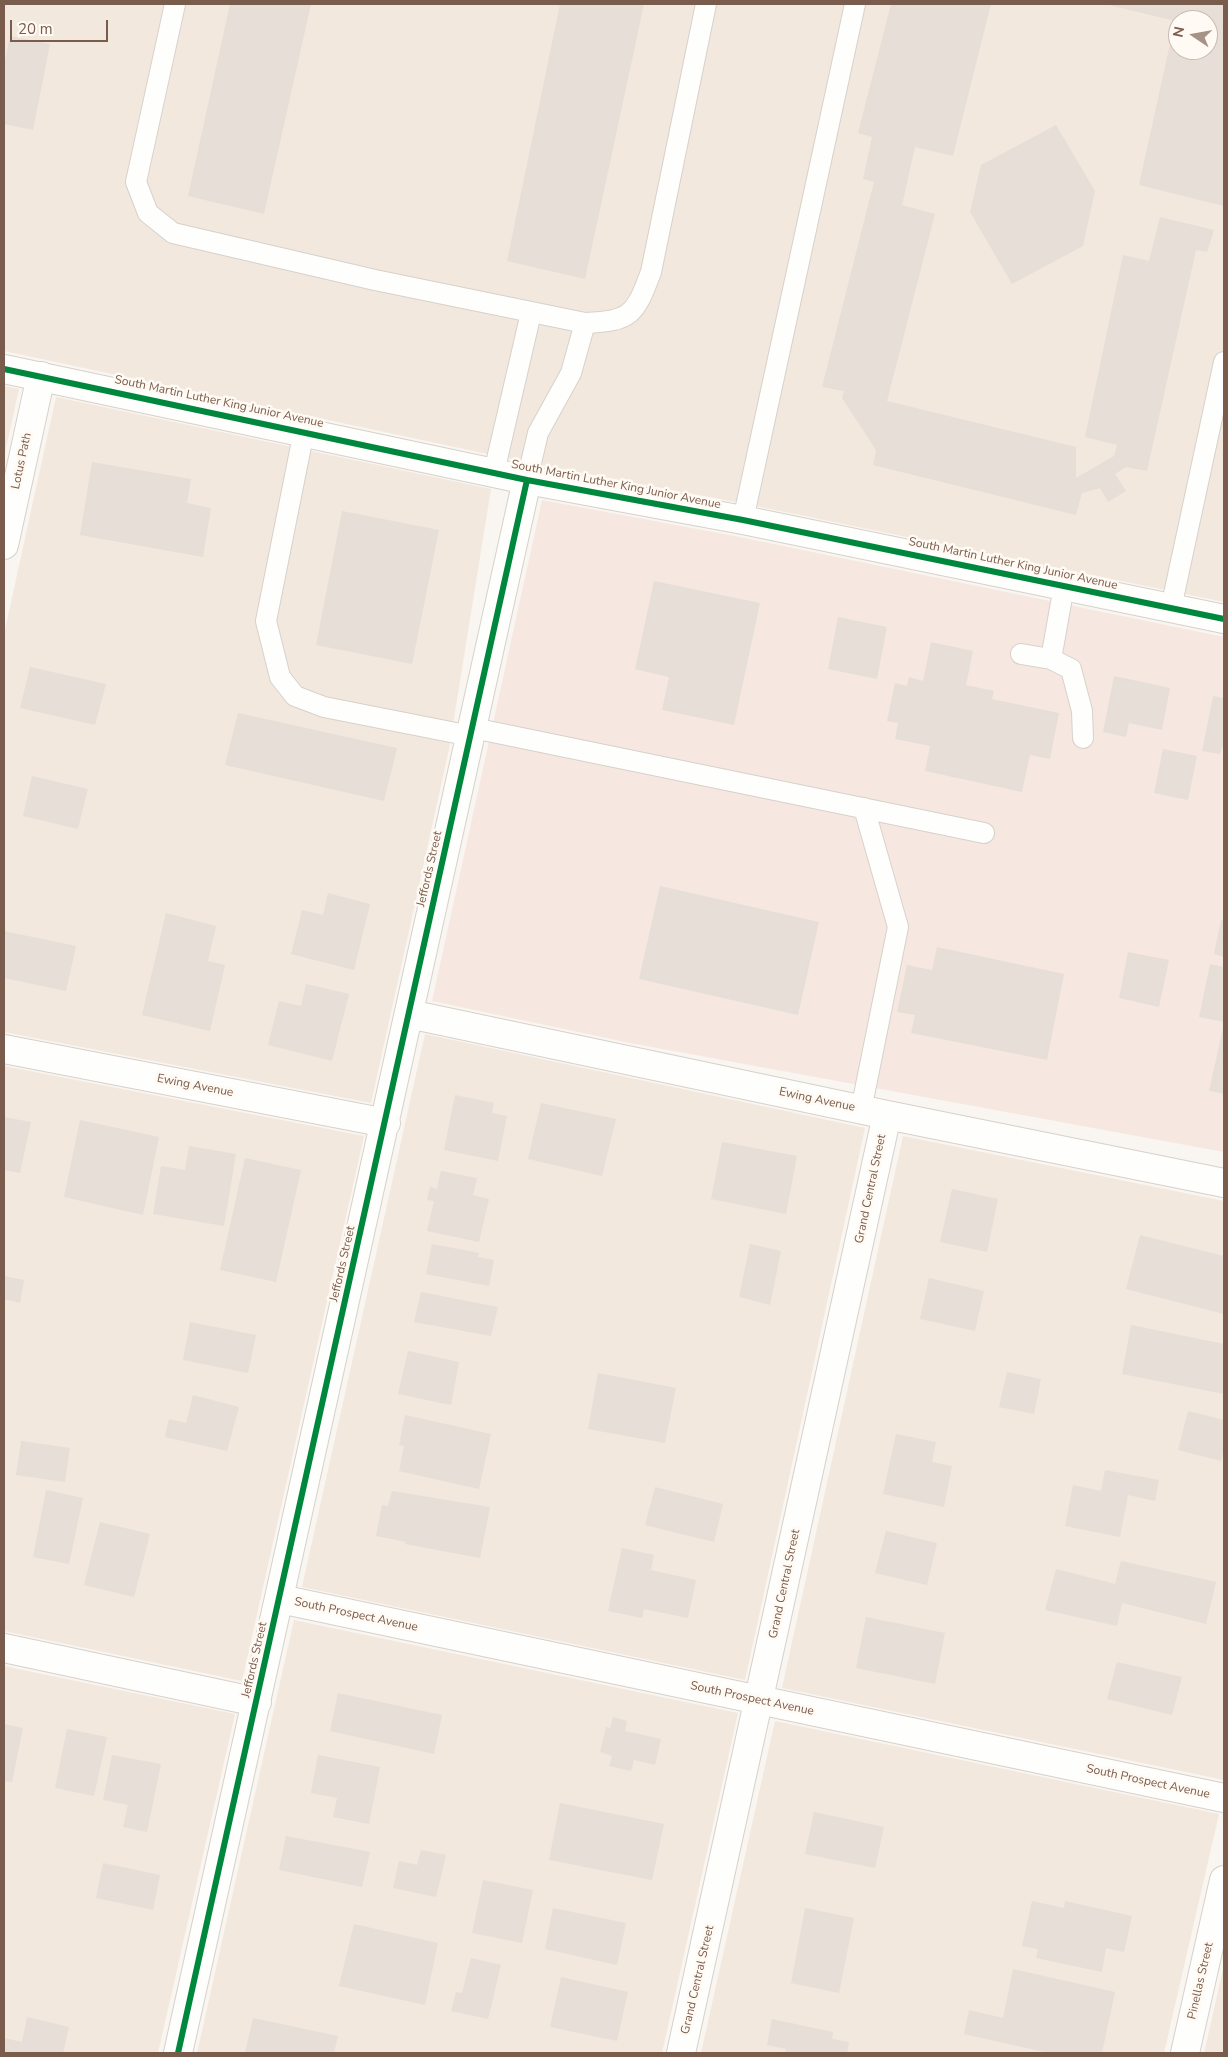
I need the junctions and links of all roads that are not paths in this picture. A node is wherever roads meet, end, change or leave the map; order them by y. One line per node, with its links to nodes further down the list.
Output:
1 (175, 4): 4 (lane)
2 (706, 4): 5 (lane)
3 (855, 4): 12 (lane)
4 (531, 313): 5 (lane); 10 (lane)
5 (585, 323): 11 (lane)
6 (1224, 362): 15 (lane)
7 (4, 369): 8 (street, South Martin Luther King Junior Avenue)
8 (41, 376): 9 (street, South Martin Luther King Junior Avenue); 13 (street, Lotus Path)
9 (304, 432): 10 (street, South Martin Luther King Junior Avenue); 19 (lane)
10 (494, 472): 11 (street, South Martin Luther King Junior Avenue)
11 (527, 480): 12 (street, South Martin Luther King Junior Avenue); 19 (street, Jeffords Street)
12 (742, 520): 14 (street, South Martin Luther King Junior Avenue)
13 (4, 545)
14 (1064, 586): 15 (street, South Martin Luther King Junior Avenue); 18 (lane)
15 (1171, 608): 16 (street, South Martin Luther King Junior Avenue)
16 (1224, 619)
17 (1021, 654): 18 (lane)
18 (1051, 658): 20 (lane)
19 (472, 732): 21 (lane); 23 (street, Jeffords Street)
20 (1084, 738)
21 (864, 808): 22 (lane); 25 (lane)
22 (984, 833)
23 (410, 1014): 25 (street, Ewing Avenue); 27 (street, Jeffords Street)
24 (4, 1049): 27 (street, Ewing Avenue)
25 (861, 1110): 26 (street, Ewing Avenue)
26 (888, 1115): 28 (street, Ewing Avenue); 31 (street, Grand Central Street)
27 (386, 1123): 29 (street, Jeffords Street)
28 (1224, 1183)
29 (280, 1599): 31 (street, South Prospect Avenue); 32 (street, Jeffords Street)
30 (4, 1648): 32 (street)
31 (760, 1701): 33 (street, South Prospect Avenue); 36 (street, Grand Central Street)
32 (257, 1702): 35 (street, Jeffords Street)
33 (1224, 1798)
34 (1224, 1880): 37 (street, Pinellas Street)
35 (178, 2053)
36 (682, 2053)
37 (1185, 2053)

